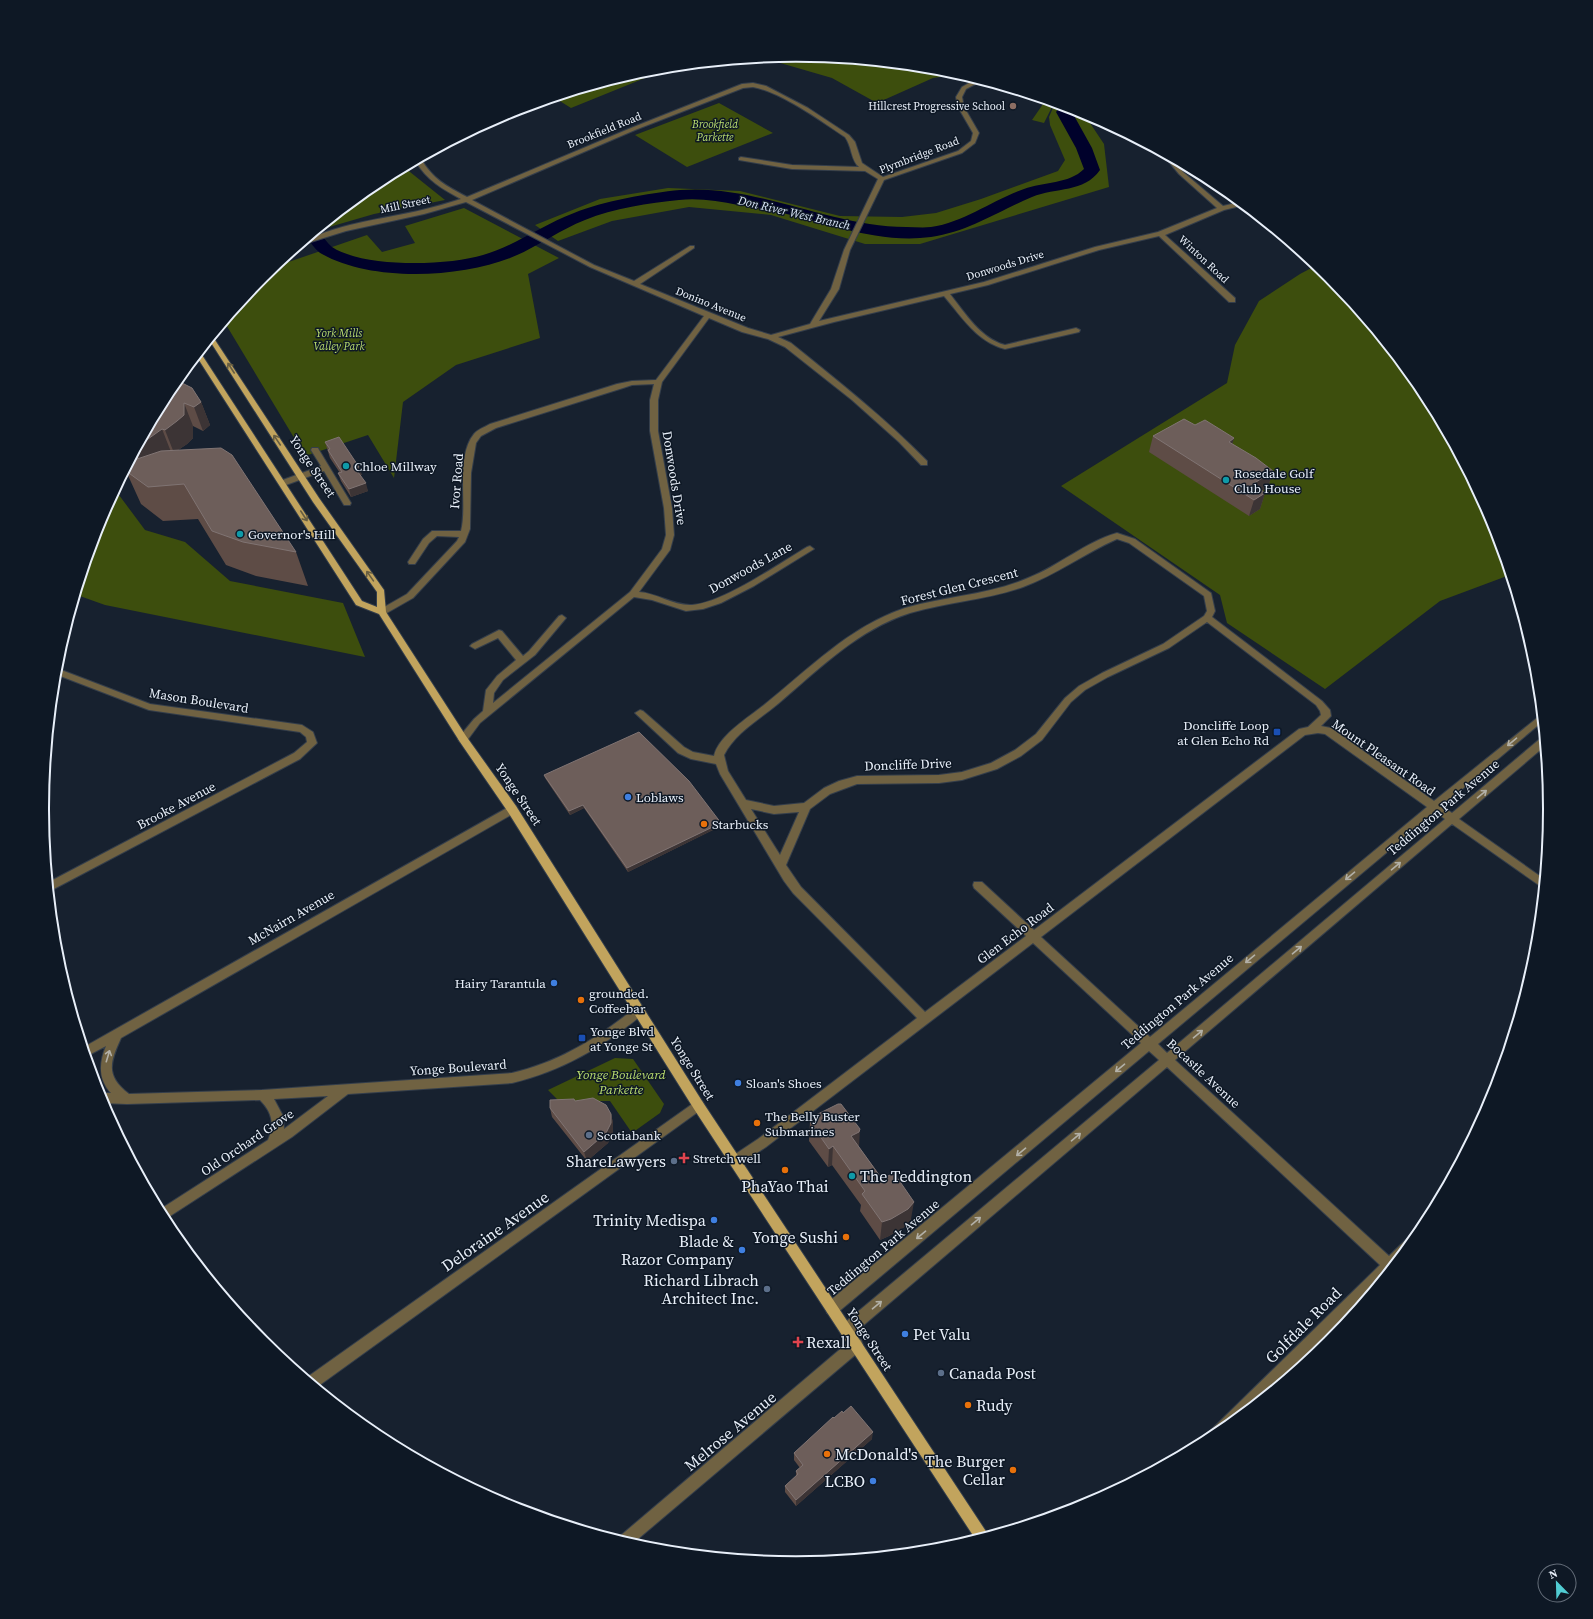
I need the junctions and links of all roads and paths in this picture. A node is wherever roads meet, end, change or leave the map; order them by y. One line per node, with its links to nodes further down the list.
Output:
1 (973, 83): 6 (street, Plymbridge Road)
2 (741, 159): 5 (street)
3 (420, 164): 7 (street, Donino Avenue)
4 (1174, 164): 9 (street)
5 (865, 169): 6 (street); 7 (street, Brookfield Road)
6 (882, 179): 17 (street, Plymbridge Road)
7 (465, 200): 11 (street, Mill Street); 13 (street, Donino Avenue)
8 (1236, 205): 9 (street, Donwoods Drive)
9 (1222, 208): 10 (street, Donwoods Drive)
10 (1160, 234): 14 (street, Donwoods Drive); 15 (street, Winton Road)
11 (313, 240)
12 (692, 247): 13 (street)
13 (636, 284): 16 (street, Donino Avenue)
14 (946, 294): 17 (street, Donwoods Drive); 18 (street)
15 (1232, 300)
16 (708, 315): 19 (street, Donino Avenue); 22 (street, Donwoods Drive)
17 (813, 325): 19 (street, Donwoods Drive)
18 (1076, 330)
19 (771, 338): 24 (street, Donino Avenue)
20 (214, 341): 26 (main road, Yonge Street, one-way to 20)
21 (201, 357): 27 (main road)
22 (658, 382): 29 (street, Ivor Road); 32 (street, Donwoods Drive)
23 (314, 450): 25 (street)
24 (924, 463)
25 (326, 467): 26 (street); 28 (street)
26 (302, 476): 27 (street); 33 (main road, Yonge Street, one-way to 26)
27 (283, 483): 33 (main road, one-way to 33)
28 (347, 503)
29 (465, 534): 31 (street); 33 (street)
30 (810, 549): 32 (street, Donwoods Lane)
31 (412, 562)
32 (633, 594): 39 (street, Donwoods Drive)
33 (382, 612): 43 (main road, Yonge Street)
34 (562, 618): 37 (street)
35 (1207, 618): 42 (street, Mount Pleasant Road); 46 (street, Forest Glen Crescent); 48 (street, Doncliffe Drive)
36 (474, 646): 37 (street)
37 (522, 661): 39 (street)
38 (61, 673): 44 (street, Mason Boulevard)
39 (488, 713): 43 (street, Donwoods Drive)
40 (640, 713): 46 (street)
41 (1539, 720): 49 (street, Teddington Park Avenue, one-way to 49)
42 (1312, 729): 49 (street, Mount Pleasant Road); 56 (street, Glen Echo Road)
43 (463, 739): 50 (main road, Yonge Street)
44 (312, 743): 55 (street, Brooke Avenue)
45 (1541, 744): 51 (street, Teddington Park Avenue, one-way to 45)
46 (720, 761): 47 (street)
47 (745, 804): 48 (street); 52 (street)
48 (806, 807): 52 (street, Doncliffe Drive)
49 (1434, 807): 51 (street, Mount Pleasant Road); 60 (street, Teddington Park Avenue, one-way to 60)
50 (512, 809): 57 (main road, Yonge Street); 59 (street, McNairn Avenue)
51 (1452, 819): 53 (street, Mount Pleasant Road); 62 (street, Teddington Park Avenue, one-way to 51)
52 (780, 864): 58 (street)
53 (1540, 881)
54 (978, 885): 56 (street, Bocastle Avenue)
55 (53, 886)
56 (1033, 937): 58 (street, Glen Echo Road); 60 (street, Bocastle Avenue)
57 (639, 1011): 63 (street, Yonge Boulevard); 67 (main road, Yonge Street)
58 (925, 1019): 69 (street, Glen Echo Road)
59 (117, 1033): 61 (street, McNairn Avenue); 66 (street, one-way to 59)
60 (1150, 1043): 62 (street, Bocastle Avenue); 73 (street, Teddington Park Avenue, one-way to 73)
61 (89, 1050)
62 (1168, 1059): 71 (street, Bocastle Avenue); 74 (street, Teddington Park Avenue, one-way to 62)
63 (346, 1089): 64 (street, Yonge Boulevard); 68 (street, Old Orchard Grove)
64 (262, 1095): 66 (street, Yonge Boulevard); 68 (street)
65 (107, 1098): 66 (street, Yonge Boulevard)
66 (127, 1099)
67 (698, 1105): 69 (main road, Yonge Street); 76 (street, Deloraine Avenue)
68 (272, 1143): 70 (street, Old Orchard Grove)
69 (735, 1161): 73 (main road, Yonge Street)
70 (167, 1212)
71 (1390, 1266)
72 (1385, 1270): 77 (street, Golfdale Road)
73 (832, 1308): 74 (main road, Yonge Street)
74 (847, 1330): 75 (main road, Yonge Street)
75 (856, 1344): 78 (main road, Yonge Street); 79 (street, Melrose Avenue)
76 (314, 1381)
77 (1241, 1410)
78 (980, 1534)
79 (629, 1538)

